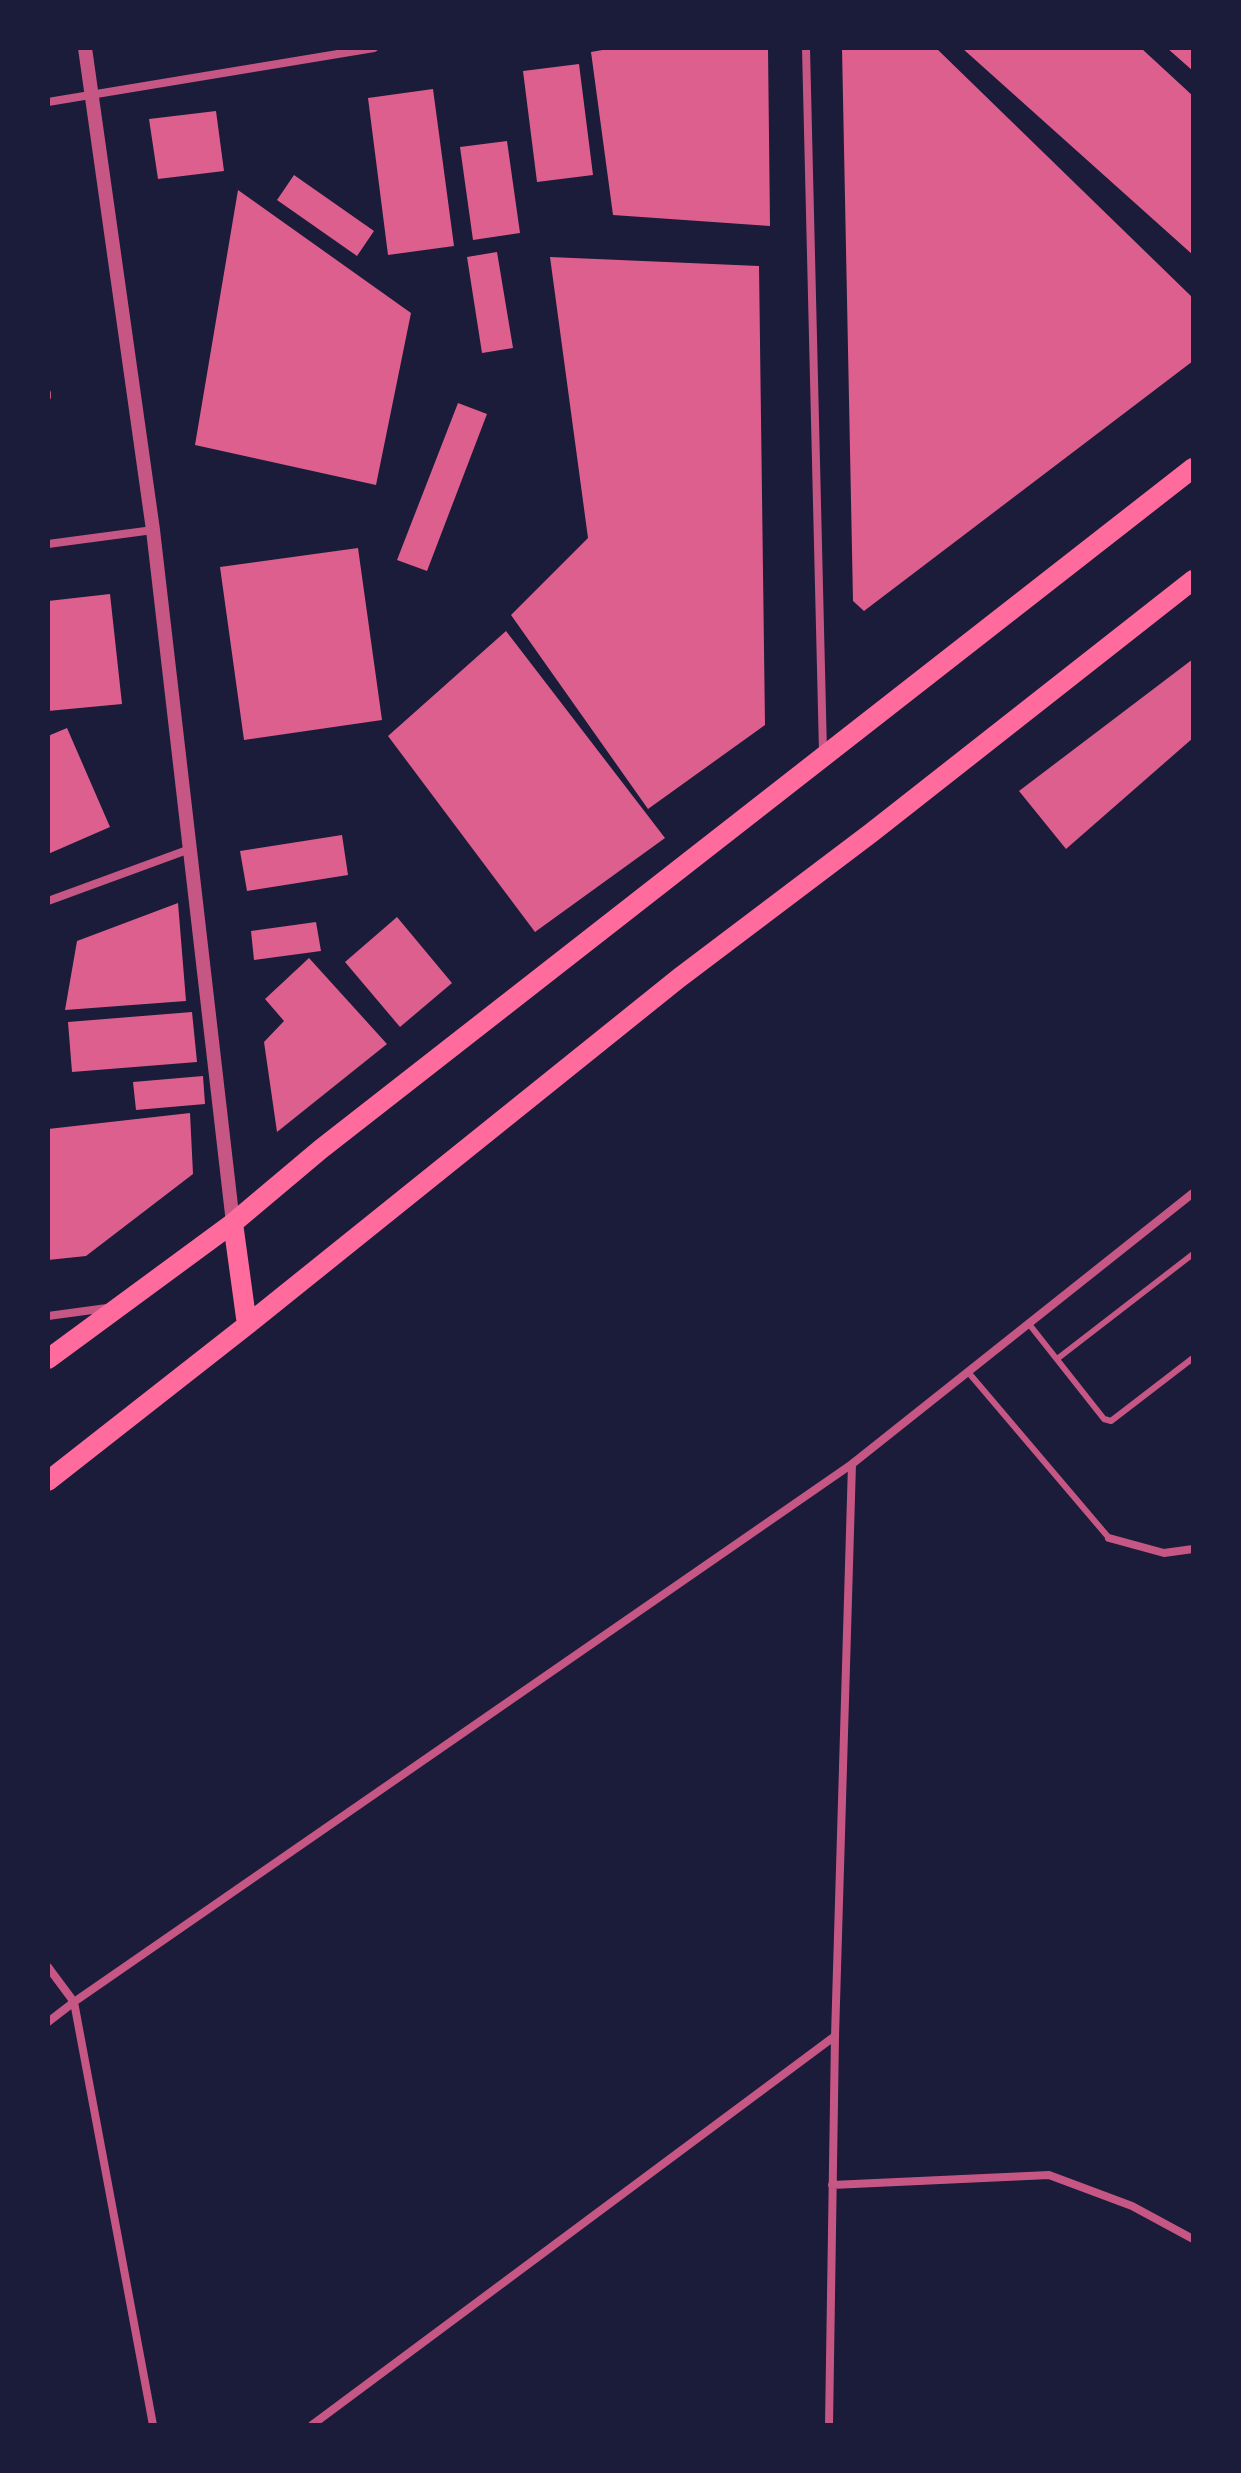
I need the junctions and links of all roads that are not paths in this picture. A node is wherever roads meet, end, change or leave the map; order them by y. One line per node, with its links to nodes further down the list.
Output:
1 (85, 48): 4 (street)
2 (374, 48): 4 (street)
3 (806, 48): 10 (street)
4 (91, 96): 5 (street); 7 (street)
5 (48, 102)
6 (1193, 468): 10 (main road)
7 (153, 530): 8 (street); 11 (street)
8 (48, 544)
9 (1193, 580): 19 (main road)
10 (823, 757): 14 (main road)
11 (191, 849): 12 (street); 14 (street)
12 (48, 901)
13 (1193, 1193): 18 (street)
14 (233, 1223): 16 (main road); 19 (main road)
15 (1193, 1254): 22 (lane)
16 (122, 1306): 17 (street); 21 (main road)
17 (48, 1316)
18 (1029, 1324): 22 (lane); 23 (street)
19 (247, 1325): 25 (main road)
20 (1193, 1358): 22 (lane)
21 (48, 1359)
22 (1057, 1359)
23 (968, 1372): 24 (street); 26 (lane)
24 (852, 1464): 29 (street); 31 (street)
25 (48, 1481)
26 (1109, 1538): 27 (street)
27 (1193, 1549)
28 (48, 1967): 29 (street)
29 (74, 2002): 30 (street); 34 (street)
30 (48, 2022)
31 (835, 2036): 32 (street); 35 (street)
32 (832, 2185): 33 (street); 36 (street)
33 (1193, 2239)
34 (153, 2425)
35 (312, 2425)
36 (829, 2425)

